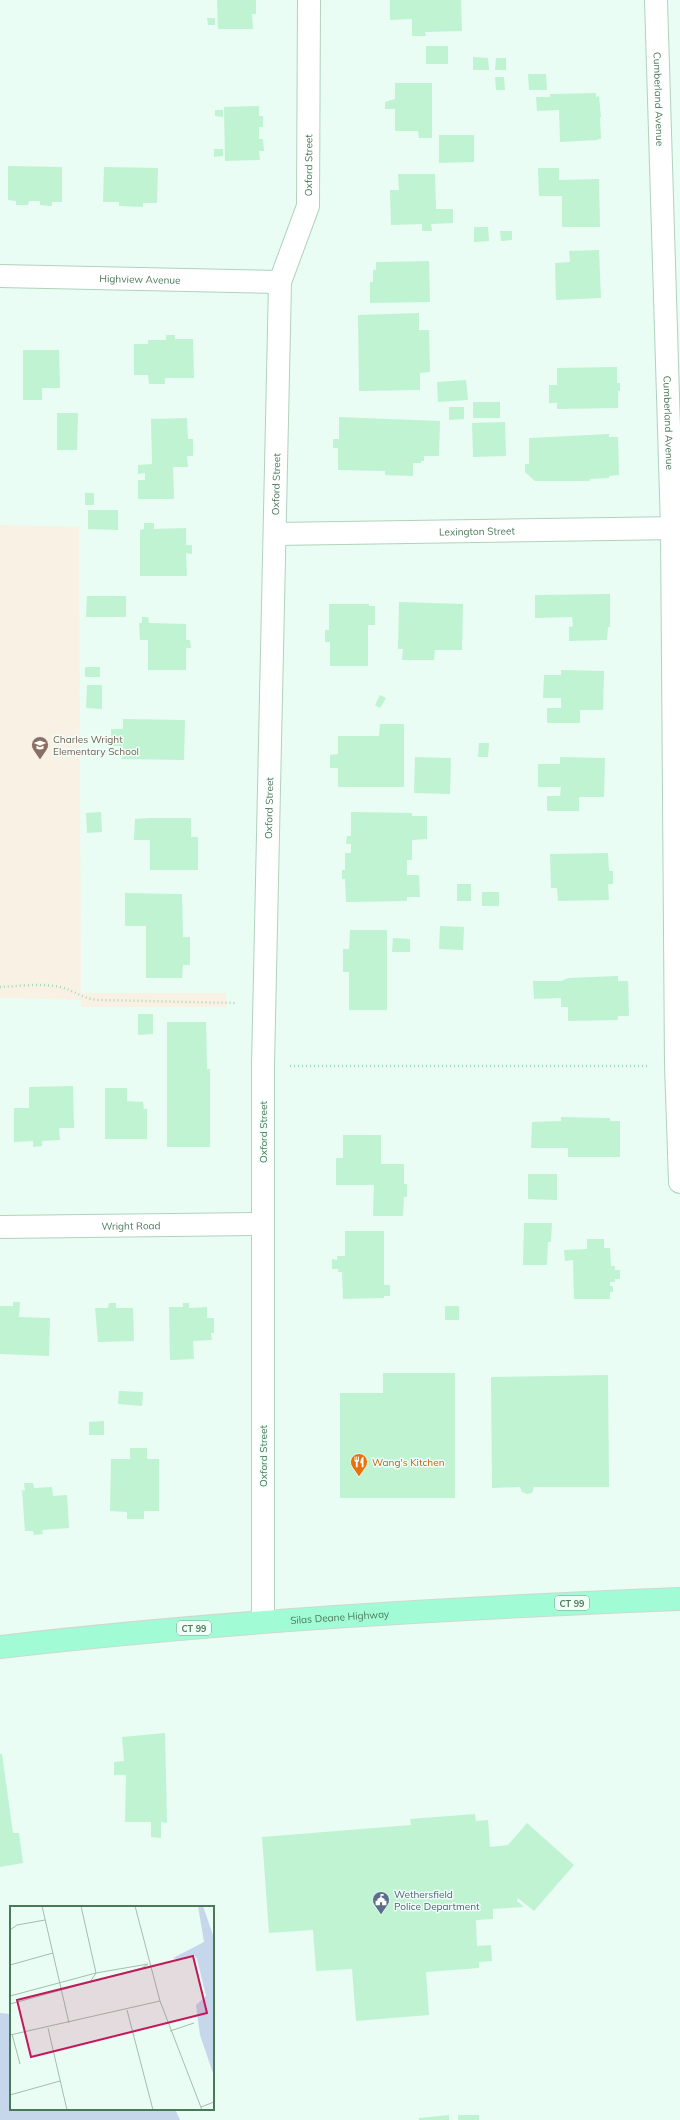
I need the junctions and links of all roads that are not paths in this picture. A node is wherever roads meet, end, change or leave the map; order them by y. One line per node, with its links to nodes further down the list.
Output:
1 (309, 0): 4 (street, Oxford Street)
2 (656, 0): 5 (street, Cumberland Avenue)
3 (0, 276): 4 (street, Highview Avenue)
4 (280, 282): 6 (street, Oxford Street)
5 (676, 528): 6 (street, Lexington Street); 7 (street, Cumberland Avenue)
6 (274, 534): 10 (street, Oxford Street)
7 (677, 888): 8 (street, Cumberland Avenue)
8 (678, 1063): 9 (street, Cumberland Avenue)
9 (680, 1182)
10 (262, 1224): 11 (street, Wright Road); 13 (street, Oxford Street)
11 (0, 1226)
12 (680, 1599): 13 (main road, Silas Deane Highway / CT 99)
13 (264, 1621): 14 (main road, Silas Deane Highway / CT 99)
14 (0, 1647)

